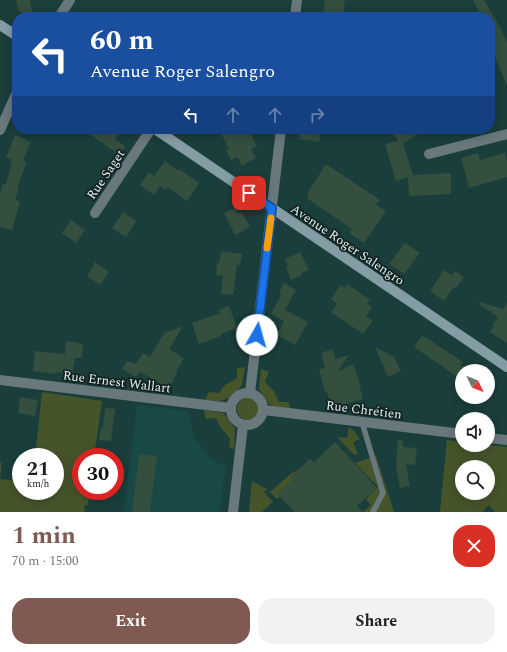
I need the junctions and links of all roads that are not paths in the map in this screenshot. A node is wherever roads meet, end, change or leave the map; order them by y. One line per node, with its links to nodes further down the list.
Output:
1 (70, 0): 3 (street)
2 (297, 0): 4 (street)
3 (62, 12)
4 (296, 12)
5 (0, 25): 6 (street)
6 (12, 33)
7 (12, 103): 8 (street)
8 (0, 130)
9 (148, 134): 15 (street, Rue Saget)
10 (161, 134): 14 (street, Avenue Roger Salengro)
11 (280, 134): 14 (street)
12 (507, 134): 13 (street)
13 (429, 154)
14 (272, 208): 16 (street, Avenue Roger Salengro); 18 (street)
15 (95, 213)
16 (507, 367)
17 (0, 380): 19 (street, Rue Ernest Wallart)
18 (250, 393): 19 (street); 20 (street)
19 (231, 408): 22 (street)
20 (264, 410): 21 (street, Rue Chrétien); 22 (street)
21 (362, 422): 23 (street, Rue Chrétien); 27 (lane)
22 (243, 425): 26 (street)
23 (455, 433)
24 (495, 439): 25 (street)
25 (507, 440)
26 (234, 512)
27 (373, 512)

